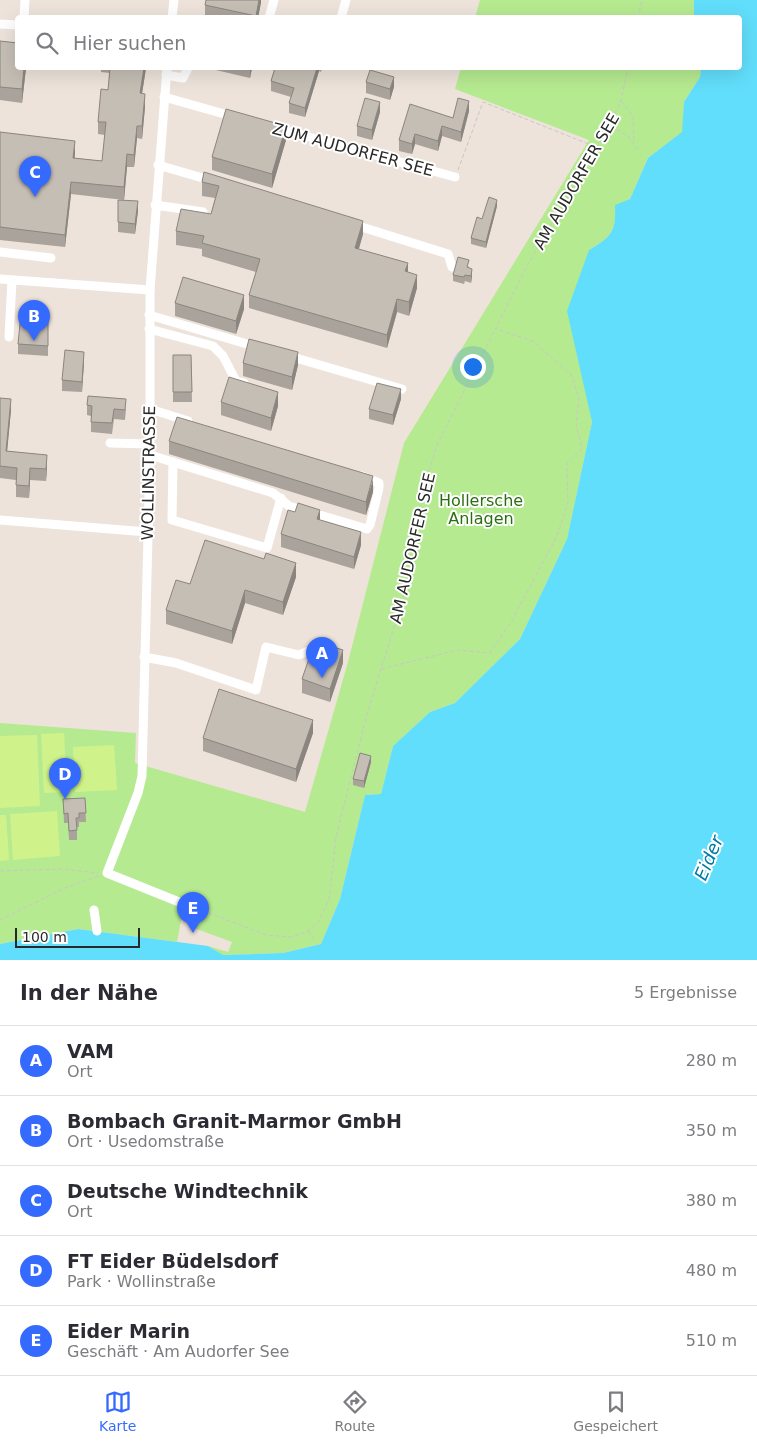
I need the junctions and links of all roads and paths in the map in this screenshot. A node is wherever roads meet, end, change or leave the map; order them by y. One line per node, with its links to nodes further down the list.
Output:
1 (25, 0): 6 (street)
2 (174, 0): 7 (street)
3 (274, 0): 8 (street)
4 (346, 0): 9 (street)
5 (642, 0): 10 (path)
6 (24, 15)
7 (172, 15)
8 (270, 15)
9 (342, 15)
10 (639, 15)
11 (0, 24): 12 (street)
12 (15, 25)
13 (187, 70): 15 (street)
14 (628, 70): 17 (path, AM AUDORFER SEE)
15 (167, 71): 16 (street, WOLLINSTRASSE)
16 (164, 97): 18 (street); 24 (street, WOLLINSTRASSE)
17 (621, 100): 19 (path, AM AUDORFER SEE); 21 (path)
18 (248, 120)
19 (610, 125): 21 (path); 22 (path, AM AUDORFER SEE)
20 (267, 126): 25 (street, ZUM AUDORFER SEE)
21 (634, 142): 23 (path)
22 (597, 147): 25 (path); 38 (path, AM AUDORFER SEE)
23 (640, 150)
24 (158, 164): 26 (street); 27 (street, WOLLINSTRASSE)
25 (455, 177)
26 (224, 185)
27 (155, 205): 28 (street); 35 (street, WOLLINSTRASSE)
28 (203, 212)
29 (345, 222): 32 (street)
30 (0, 252): 31 (street)
31 (51, 258)
32 (452, 267)
33 (0, 279): 34 (street)
34 (12, 280): 35 (street); 39 (street)
35 (150, 290): 36 (street, WOLLINSTRASSE)
36 (149, 316): 37 (street, WOLLINSTRASSE); 40 (street)
37 (149, 329): 42 (street); 44 (street, WOLLINSTRASSE)
38 (495, 329): 56 (path, AM AUDORFER SEE); 56 (path)
39 (9, 337)
40 (271, 351)
41 (280, 353): 43 (street)
42 (253, 386)
43 (402, 389)
44 (150, 409): 45 (street); 47 (street, WOLLINSTRASSE)
45 (193, 423)
46 (110, 442): 47 (street)
47 (150, 444): 48 (street, WOLLINSTRASSE)
48 (150, 455): 49 (street); 53 (street, WOLLINSTRASSE)
49 (173, 462): 51 (street); 51 (street)
50 (348, 472): 51 (street)
51 (281, 498)
52 (0, 520): 53 (street)
53 (147, 532): 55 (street, WOLLINSTRASSE)
54 (308, 651): 55 (street)
55 (144, 657): 58 (street, WOLLINSTRASSE)
56 (381, 670): 63 (path, AM AUDORFER SEE)
57 (0, 871): 58 (path)
58 (107, 873): 59 (street); 62 (path)
59 (184, 904): 61 (street); 63 (path)
60 (94, 910): 64 (street)
61 (189, 919)
62 (0, 920)
63 (307, 930): 65 (path)
64 (96, 931)
65 (315, 940)

